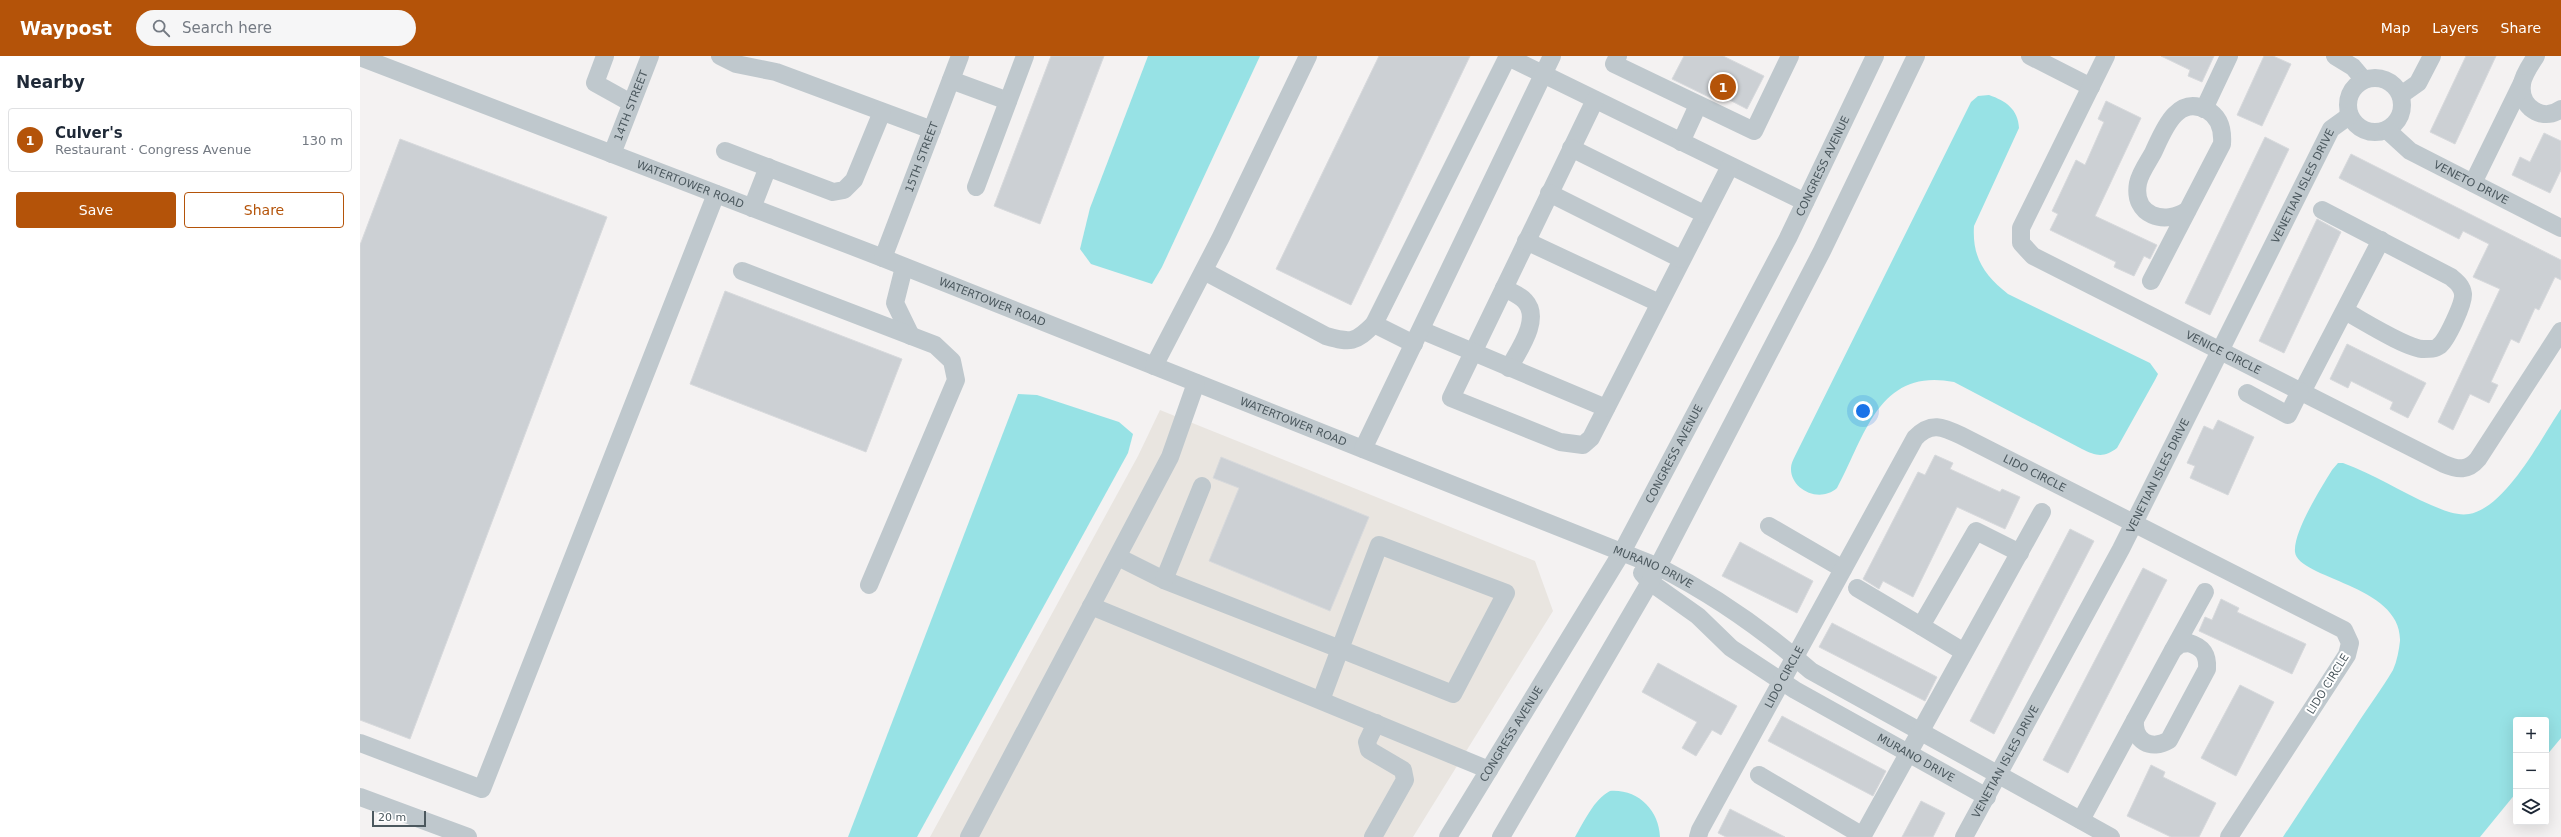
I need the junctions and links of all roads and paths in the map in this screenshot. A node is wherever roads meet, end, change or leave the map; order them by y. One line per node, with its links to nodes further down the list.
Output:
1 (605, 56): 28 (street)
2 (650, 56): 28 (street, 14TH STREET)
3 (720, 56): 32 (street)
4 (960, 56): 21 (street, 15TH STREET)
5 (1025, 56): 27 (street)
6 (1308, 56): 58 (street)
7 (1508, 56): 20 (street); 63 (street)
8 (1552, 56): 20 (street)
9 (1618, 56): 29 (street)
10 (1790, 56): 29 (street)
11 (1875, 56): 46 (street, CONGRESS AVENUE)
12 (1916, 56): 83 (street)
13 (2030, 56): 24 (street)
14 (2106, 56): 24 (street, VENICE CIRCLE)
15 (2229, 56): 30 (street)
16 (2335, 56): 22 (street)
17 (2432, 56): 25 (street)
18 (2536, 56): 23 (street)
19 (360, 57): 39 (street, WATERTOWER ROAD)
20 (1543, 75): 26 (street); 66 (street)
21 (951, 80): 27 (street); 34 (street, 15TH STREET)
22 (2364, 80): 25 (street); 33 (street)
23 (2522, 82): 31 (street); 42 (street)
24 (2090, 88): 67 (street, VENICE CIRCLE)
25 (2401, 95): 35 (street)
26 (1594, 100): 36 (street); 37 (street)
27 (1008, 101): 43 (street)
28 (632, 103): 39 (street, 14TH STREET)
29 (1698, 105): 36 (street)
30 (2204, 109): 48 (street); 48 (street)
31 (2561, 110)
32 (882, 112): 34 (street); 41 (street)
33 (2349, 116): 35 (street); 67 (street, VENETIAN ISLES DRIVE)
34 (932, 130): 54 (street, 15TH STREET)
35 (2387, 130): 42 (street, VENETO DRIVE)
36 (1681, 142): 40 (street)
37 (1571, 148): 45 (street); 50 (street)
38 (726, 150): 41 (street)
39 (612, 154): 44 (street, WATERTOWER ROAD)
40 (1730, 166): 46 (street); 50 (street)
41 (768, 167): 47 (street)
42 (2473, 183): 51 (street, VENETO DRIVE)
43 (976, 187)
44 (716, 194): 47 (street, WATERTOWER ROAD); 101 (street)
45 (1549, 194): 53 (street); 55 (street)
46 (1805, 202): 80 (street, CONGRESS AVENUE)
47 (752, 208): 54 (street, WATERTOWER ROAD)
48 (2188, 210): 59 (street)
49 (2322, 210): 52 (street)
50 (1704, 214): 55 (street)
51 (2561, 228)
52 (2381, 240): 62 (street); 62 (street)
53 (1526, 241): 60 (street); 61 (street)
54 (883, 258): 56 (street, WATERTOWER ROAD)
55 (1681, 259): 61 (street)
56 (904, 267): 65 (street); 69 (street, WATERTOWER ROAD)
57 (742, 271): 65 (street)
58 (1204, 271): 63 (street); 69 (street)
59 (2151, 281)
60 (1504, 288): 68 (street); 70 (street)
61 (1659, 303): 74 (street)
62 (2345, 312): 72 (street)
63 (1374, 324): 66 (street)
64 (2561, 331): 72 (street, VENICE CIRCLE)
65 (911, 336): 87 (street)
66 (1418, 337): 68 (street); 75 (street)
67 (2220, 351): 72 (street, VENICE CIRCLE); 78 (street, VENETIAN ISLES DRIVE)
68 (1472, 353): 70 (street); 74 (street)
69 (1154, 366): 71 (street, WATERTOWER ROAD)
70 (1509, 368): 74 (street)
71 (1196, 383): 75 (street, WATERTOWER ROAD); 82 (street)
72 (2301, 392): 73 (street)
73 (2247, 393)
74 (1606, 408)
75 (1363, 449): 80 (street, WATERTOWER ROAD)
76 (1202, 486): 85 (street)
77 (2042, 512): 81 (street)
78 (2134, 523): 84 (street, LIDO CIRCLE); 104 (street, VENETIAN ISLES DRIVE); 118 (street, LIDO CIRCLE)
79 (1769, 526): 84 (street)
80 (1622, 552): 83 (street, MURANO DRIVE); 86 (street, MURANO DRIVE); 103 (street, CONGRESS AVENUE)
81 (2020, 553): 91 (street); 94 (street)
82 (1118, 557): 85 (street); 90 (street)
83 (1658, 567): 86 (street); 95 (street, MURANO DRIVE)
84 (1843, 569): 95 (street, LIDO CIRCLE)
85 (1164, 580): 92 (street)
86 (1650, 582): 96 (street, MURANO DRIVE); 114 (street)
87 (870, 585)
88 (1857, 588): 91 (street)
89 (2205, 592): 93 (street)
90 (1091, 606): 97 (street); 111 (street)
91 (1921, 626): 94 (street)
92 (1340, 649): 92 (street); 97 (street)
93 (2173, 650): 98 (street); 98 (street)
94 (1964, 652): 100 (street)
95 (1795, 657): 96 (street, LIDO CIRCLE); 100 (street, MURANO DRIVE)
96 (1782, 681): 102 (street, MURANO DRIVE); 115 (street, LIDO CIRCLE)
97 (1321, 700): 99 (street)
98 (2135, 720): 108 (street)
99 (1376, 723): 103 (street); 112 (street)
100 (1921, 732): 102 (street); 104 (street, MURANO DRIVE)
101 (360, 744)
102 (1909, 752): 106 (street, MURANO DRIVE); 109 (street)
103 (1489, 770): 113 (street, CONGRESS AVENUE)
104 (1999, 775): 106 (street, VENETIAN ISLES DRIVE); 108 (street)
105 (1759, 776): 109 (street)
106 (1987, 796): 116 (street, VENETIAN ISLES DRIVE)
107 (360, 797): 110 (street)
108 (2081, 820): 117 (street)
109 (1862, 836)
110 (468, 837)
111 (969, 837)
112 (1373, 837)
113 (1448, 837)
114 (1501, 837)
115 (1698, 837)
116 (1964, 837)
117 (2111, 837)
118 (2229, 837)

